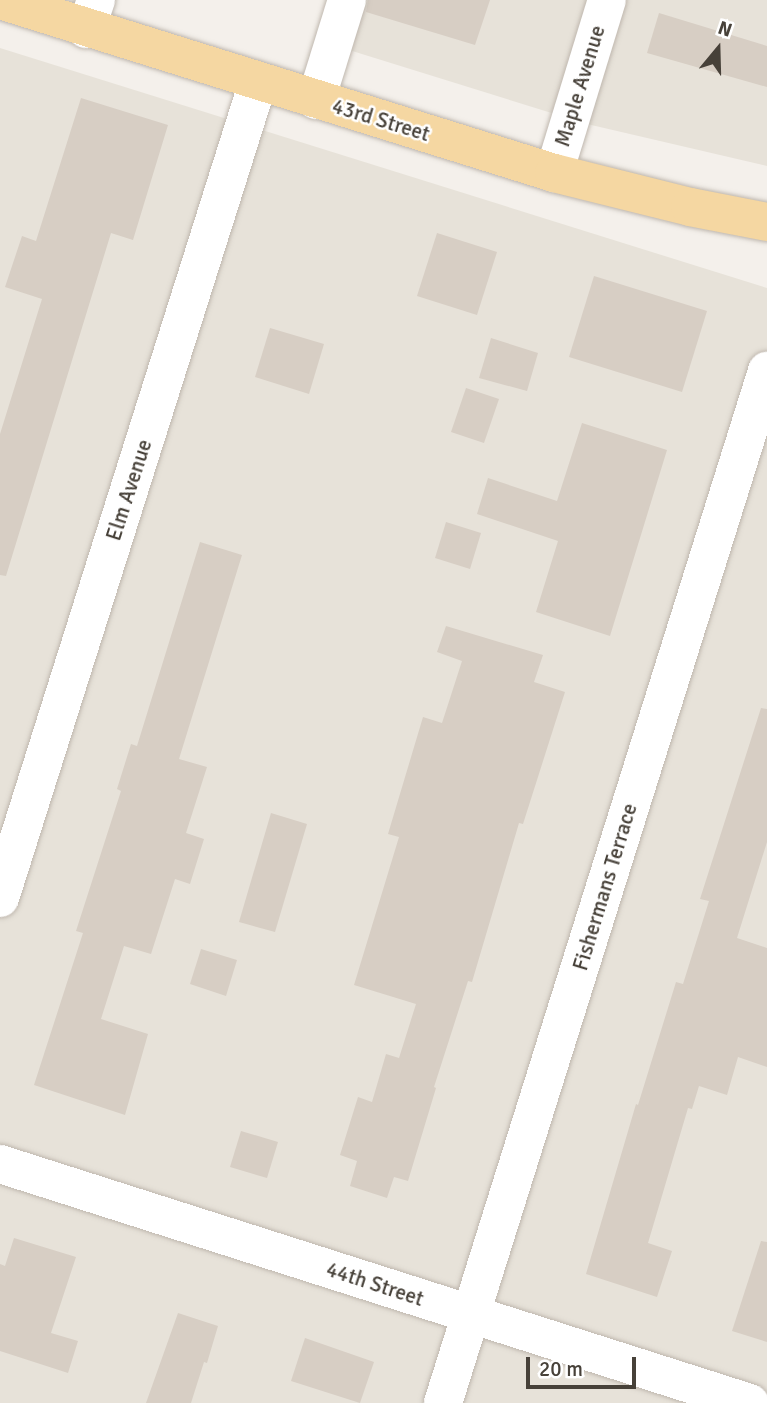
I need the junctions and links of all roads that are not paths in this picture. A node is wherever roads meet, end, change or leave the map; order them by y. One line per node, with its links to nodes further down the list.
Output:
1 (0, 0): 4 (main road, 43rd Street)
2 (347, 0): 6 (street)
3 (607, 0): 7 (street, Maple Avenue)
4 (91, 14): 5 (main road, 43rd Street)
5 (258, 82): 6 (main road, 43rd Street); 10 (street, Elm Avenue)
6 (316, 100): 7 (main road, 43rd Street)
7 (554, 173): 8 (main road, 43rd Street)
8 (767, 222)
9 (767, 371): 12 (street, Fishermans Terrace)
10 (0, 898)
11 (0, 1164): 12 (street, 44th Street)
12 (470, 1315): 13 (street, Fishermans Terrace); 14 (street, 44th Street)
13 (443, 1403)
14 (750, 1403)

